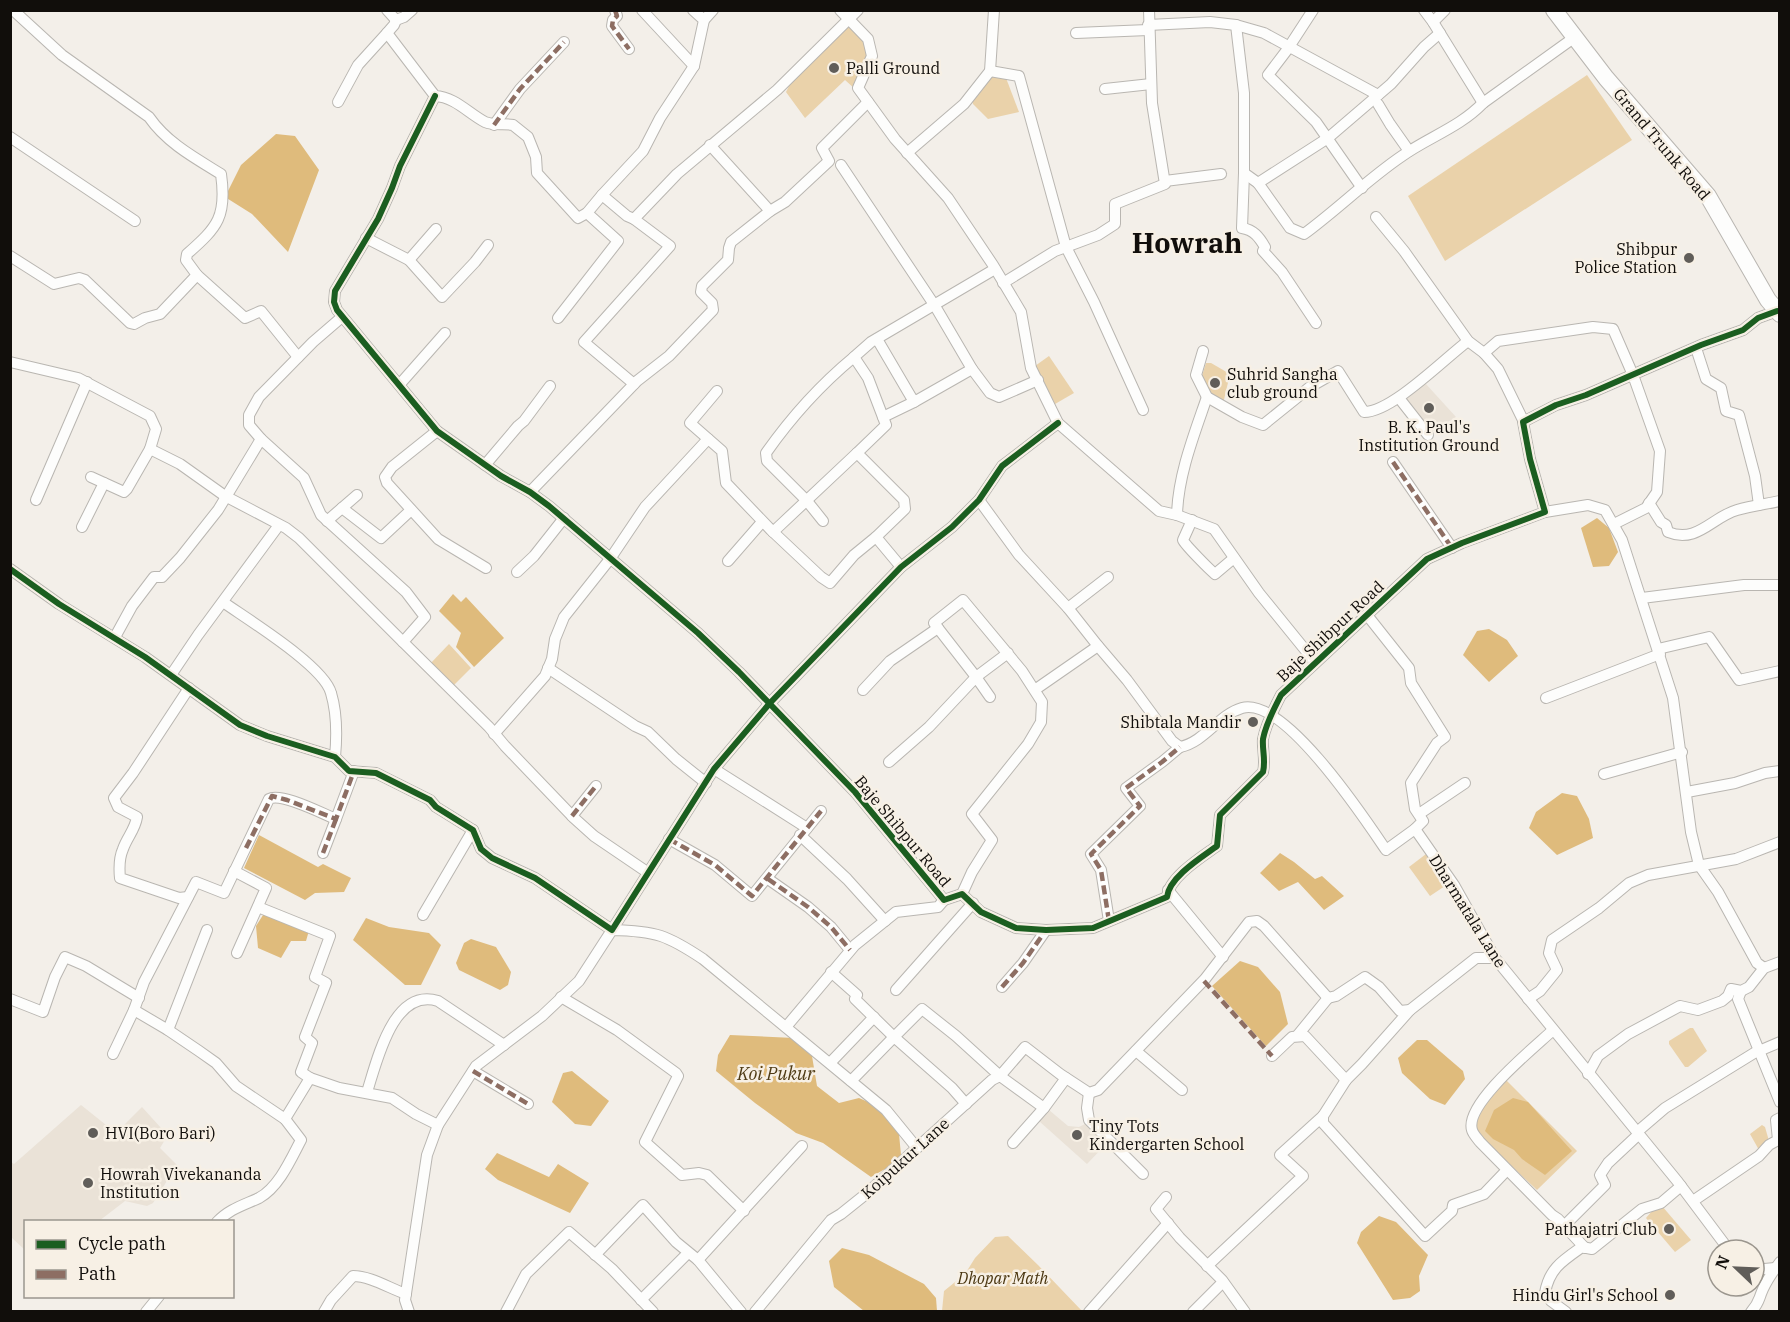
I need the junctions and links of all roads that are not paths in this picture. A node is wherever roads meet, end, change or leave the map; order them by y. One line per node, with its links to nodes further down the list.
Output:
1 (387, 10): 16 (street)
2 (412, 10): 16 (street)
3 (615, 10): 28 (street)
4 (642, 10): 29 (street)
5 (693, 10): 17 (street)
6 (713, 10): 17 (street)
7 (840, 10): 18 (street)
8 (858, 10): 18 (street)
9 (994, 10): 30 (street)
10 (1149, 10): 21 (street)
11 (1313, 10): 27 (street)
12 (1424, 10): 19 (street)
13 (1445, 10): 19 (street)
14 (12, 11): 63 (street)
15 (1557, 12): 25 (main road, Grand Trunk Road)
16 (396, 20): 22 (street)
17 (704, 20): 29 (street)
18 (849, 20): 36 (street); 41 (street)
19 (1433, 22): 24 (street)
20 (1236, 25): 21 (street); 27 (street); 45 (street)
21 (1148, 28): 23 (street); 31 (street)
22 (387, 33): 33 (street); 35 (street)
23 (1076, 33)
24 (1440, 33): 34 (street); 37 (street)
25 (1575, 37): 37 (street); 66 (main road, Grand Trunk Road)
26 (564, 42): 38 (street)
27 (1289, 47): 34 (street); 40 (street)
28 (629, 49)
29 (694, 66): 50 (street)
30 (990, 71): 43 (street); 59 (street)
31 (1151, 84): 32 (street); 47 (street)
32 (1105, 89)
33 (435, 96): 38 (street); 57 (street)
34 (1378, 100): 40 (street); 42 (street)
35 (338, 102)
36 (868, 102): 43 (street); 51 (street)
37 (1483, 103): 42 (street)
38 (494, 125): 52 (street)
39 (10, 137): 55 (street)
40 (1328, 138): 48 (street); 49 (street)
41 (710, 145): 51 (street); 54 (street)
42 (1410, 151): 49 (street)
43 (907, 153): 62 (street)
44 (841, 165): 65 (street)
45 (1244, 173): 48 (street); 69 (street)
46 (1221, 174): 47 (street)
47 (1165, 181): 59 (street)
48 (1258, 183): 49 (street)
49 (1362, 188)
50 (602, 195): 52 (street); 54 (street)
51 (770, 211): 84 (street)
52 (587, 213): 68 (street)
53 (1376, 217): 72 (street)
54 (634, 219): 84 (street)
55 (135, 221)
56 (436, 229): 61 (street)
57 (366, 238): 61 (street); 67 (street)
58 (488, 245): 61 (street)
59 (1066, 247): 64 (street); 90 (street)
60 (10, 256): 63 (street)
61 (409, 260)
62 (995, 269): 64 (street); 65 (street)
63 (197, 275): 76 (street)
64 (1003, 283): 81 (street)
65 (935, 306): 71 (street); 79 (street)
66 (1776, 306): 73 (street)
67 (342, 317): 76 (street); 83 (street, Baje Shibpur Road)
68 (558, 318)
69 (1316, 323)
70 (445, 333): 83 (street)
71 (877, 339): 77 (street); 89 (street)
72 (1468, 341): 75 (street); 88 (street)
73 (1696, 348): 80 (street); 112 (street)
74 (1203, 351): 87 (street)
75 (1484, 353): 80 (street); 92 (street)
76 (298, 357): 96 (street)
77 (854, 357): 91 (street); 109 (street)
78 (10, 362): 82 (street)
79 (972, 369): 81 (street); 89 (street)
80 (1633, 375): 92 (street); 111 (street)
81 (1038, 380): 93 (street)
82 (87, 382): 98 (street); 107 (street)
83 (400, 384): 94 (street, Baje Shibpur Road)
84 (634, 384): 104 (street)
85 (550, 386): 101 (street)
86 (717, 391): 97 (street)
87 (1207, 397): 88 (street); 116 (street)
88 (1398, 398): 95 (street)
89 (914, 402): 91 (street)
90 (1143, 410)
91 (883, 417): 99 (street)
92 (1524, 422): 115 (street)
93 (1058, 423): 108 (street); 116 (street)
94 (437, 431): 101 (street, Baje Shibpur Road); 114 (street)
95 (1428, 435)
96 (261, 438): 106 (street); 119 (street)
97 (708, 439): 121 (street); 129 (street)
98 (150, 448): 103 (street); 106 (street)
99 (856, 453): 109 (street); 126 (street)
100 (1393, 462): 127 (street)
101 (485, 465): 104 (street, Baje Shibpur Road)
102 (91, 477): 103 (street)
103 (104, 483): 124 (street)
104 (530, 492): 117 (street, Baje Shibpur Road)
105 (357, 495): 113 (street)
106 (225, 496): 123 (street); 142 (street)
107 (36, 500)
108 (979, 500): 131 (street); 139 (street)
109 (807, 501): 120 (street); 125 (street)
110 (1779, 501): 112 (street)
111 (1650, 503): 112 (street); 122 (street)
112 (1759, 505)
113 (342, 508): 114 (street); 119 (street)
114 (411, 510): 132 (street)
115 (1545, 512): 122 (street, Baje Shibpur Road); 127 (street, Baje Shibpur Road)
116 (1177, 515): 118 (street)
117 (564, 519): 129 (street, Baje Shibpur Road); 134 (street)
118 (1192, 520): 128 (street); 128 (street)
119 (327, 521): 143 (street)
120 (823, 521)
121 (762, 522): 125 (street); 130 (street)
122 (1614, 524): 137 (street)
123 (279, 525): 138 (street); 143 (street)
124 (82, 527)
125 (773, 532): 126 (street)
126 (876, 537): 131 (street)
127 (1452, 548): 140 (street, Baje Shibpur Road)
128 (1234, 558): 147 (street)
129 (610, 559): 148 (street); 157 (street, Baje Shibpur Road)
130 (729, 561)
131 (901, 567): 157 (street)
132 (486, 568)
133 (10, 569): 142 (street)
134 (517, 572)
135 (1108, 577): 139 (street)
136 (1779, 585): 137 (street)
137 (1642, 598): 145 (street)
138 (223, 602): 150 (street); 162 (street)
139 (1068, 608): 144 (street)
140 (1367, 615): 147 (street, Baje Shibpur Road); 173 (street)
141 (939, 628): 146 (street); 151 (street); 154 (street)
142 (115, 637): 150 (street)
143 (404, 642): 159 (street)
144 (1098, 646): 153 (street); 160 (street)
145 (1659, 651): 149 (street); 156 (street); 161 (street)
146 (1008, 653): 151 (street); 153 (street)
147 (1315, 662): 158 (street, Baje Shibpur Road)
148 (548, 668): 159 (street); 168 (street)
149 (1779, 671)
150 (171, 675): 152 (street)
151 (976, 677): 155 (street); 163 (street)
152 (189, 688): 162 (street); 188 (street)
153 (1036, 689): 187 (street)
154 (863, 690)
155 (990, 697)
156 (1546, 698)
157 (770, 703): 164 (street); 189 (street, Baje Shibpur Road)
158 (1271, 714): 160 (street); 176 (street); 186 (street, Baje Shibpur Road)
159 (494, 734): 174 (street)
160 (1180, 747): 194 (street)
161 (1682, 752): 167 (street); 171 (street)
162 (335, 757): 165 (street)
163 (889, 762)
164 (714, 769): 168 (street); 178 (street)
165 (354, 771): 175 (street); 177 (street)
166 (1779, 771): 171 (street)
167 (1604, 774)
168 (706, 783): 179 (street)
169 (1465, 783): 173 (street)
170 (596, 786): 174 (street)
171 (1687, 792): 182 (street)
172 (821, 811): 178 (street)
173 (1419, 814): 176 (street)
174 (572, 816): 184 (street)
175 (336, 819): 181 (street); 183 (street)
176 (1415, 829): 201 (street, Dharmatala Lane)
177 (473, 830): 192 (street); 196 (street)
178 (803, 832): 185 (street); 193 (street)
179 (669, 839): 184 (street); 185 (street)
180 (1779, 842): 182 (street)
181 (323, 854)
182 (1699, 865): 203 (street); 212 (street)
183 (234, 871): 188 (street); 191 (street)
184 (647, 872): 196 (street)
185 (768, 879): 198 (street)
186 (1168, 890): 194 (street, Baje Shibpur Road); 200 (street)
187 (962, 894): 189 (street, Baje Shibpur Road); 190 (street, Baje Shibpur Road)
188 (188, 897): 209 (street)
189 (944, 900): 193 (street)
190 (972, 903): 197 (street, Baje Shibpur Road); 206 (street)
191 (258, 907): 199 (street); 233 (street)
192 (423, 915)
193 (885, 921): 198 (street)
194 (1109, 921): 197 (street, Baje Shibpur Road)
195 (207, 930): 217 (street)
196 (612, 930): 208 (street); 216 (street)
197 (1046, 930): 205 (street)
198 (850, 950): 204 (street)
199 (237, 953)
200 (1223, 957): 210 (street); 223 (street)
201 (1495, 958): 212 (street, Dharmatala Lane); 214 (street)
202 (1779, 962): 203 (street)
203 (1764, 968): 207 (street)
204 (831, 972): 215 (street); 216 (street)
205 (1002, 987)
206 (896, 990)
207 (1741, 991): 224 (street); 227 (street)
208 (561, 997): 222 (street); 257 (street)
209 (139, 998): 211 (street); 213 (street)
210 (1328, 998): 214 (street); 219 (street)
211 (10, 999)
212 (1528, 999): 218 (street, Dharmatala Lane)
213 (134, 1010): 217 (street); 225 (street)
214 (1410, 1010): 235 (street)
215 (874, 1017): 220 (street); 228 (street)
216 (786, 1027): 228 (street)
217 (168, 1030): 246 (street)
218 (1553, 1030): 229 (street, Dharmatala Lane); 252 (street)
219 (1297, 1036): 226 (street); 235 (street)
220 (894, 1037): 232 (street); 236 (street); 242 (street)
221 (1779, 1042): 224 (street)
222 (504, 1045): 230 (street); 238 (street)
223 (1136, 1051): 237 (street); 239 (street)
224 (1759, 1051): 240 (street); 248 (street)
225 (113, 1054)
226 (1272, 1056)
227 (1598, 1056): 229 (street); 231 (street)
228 (830, 1063): 236 (street)
229 (1580, 1064): 231 (street, Dharmatala Lane)
230 (473, 1071): 241 (street); 247 (street)
231 (1588, 1074): 248 (street, Dharmatala Lane)
232 (1000, 1076): 234 (street, Koipukur Lane); 242 (street, Koipukur Lane); 243 (street)
233 (310, 1078): 238 (street); 246 (street)
234 (1066, 1078): 239 (street); 243 (street)
235 (1346, 1080): 244 (street)
236 (851, 1081): 251 (street)
237 (1182, 1090)
238 (366, 1092): 247 (street)
239 (1089, 1093): 253 (street)
240 (1779, 1102)
241 (528, 1104)
242 (966, 1104): 251 (street, Koipukur Lane)
243 (1044, 1108): 249 (street)
244 (1323, 1116): 252 (street); 267 (street)
245 (1779, 1118): 256 (street)
246 (285, 1119): 258 (street)
247 (438, 1125): 270 (street)
248 (1638, 1133): 254 (street, Dharmatala Lane); 260 (street)
249 (1013, 1143)
250 (802, 1146): 257 (street)
251 (918, 1148): 279 (street, Koipukur Lane)
252 (1508, 1170): 260 (street)
253 (1143, 1174)
254 (1681, 1186): 256 (street, Dharmatala Lane); 262 (street)
255 (1166, 1197): 259 (street)
256 (1693, 1202): 261 (street, Dharmatala Lane)
257 (744, 1211): 265 (street)
258 (218, 1220)
259 (1168, 1223): 267 (street); 280 (street)
260 (1565, 1225): 262 (street)
261 (1720, 1238)
262 (1585, 1248): 283 (street)
263 (688, 1252): 264 (street); 265 (street); 272 (street)
264 (595, 1255): 272 (street); 276 (street)
265 (698, 1260): 278 (street)
266 (1777, 1265): 268 (street)
267 (1207, 1266): 269 (street)
268 (1766, 1278)
269 (1223, 1282): 281 (street); 282 (street)
270 (406, 1294): 274 (street); 275 (street)
271 (157, 1298): 273 (street)
272 (641, 1300): 277 (street)
273 (146, 1311)
274 (324, 1311)
275 (408, 1311)
276 (506, 1311)
277 (653, 1311)
278 (741, 1311)
279 (755, 1311)
280 (1091, 1311)
281 (1193, 1311)
282 (1245, 1311)
283 (1566, 1311)

